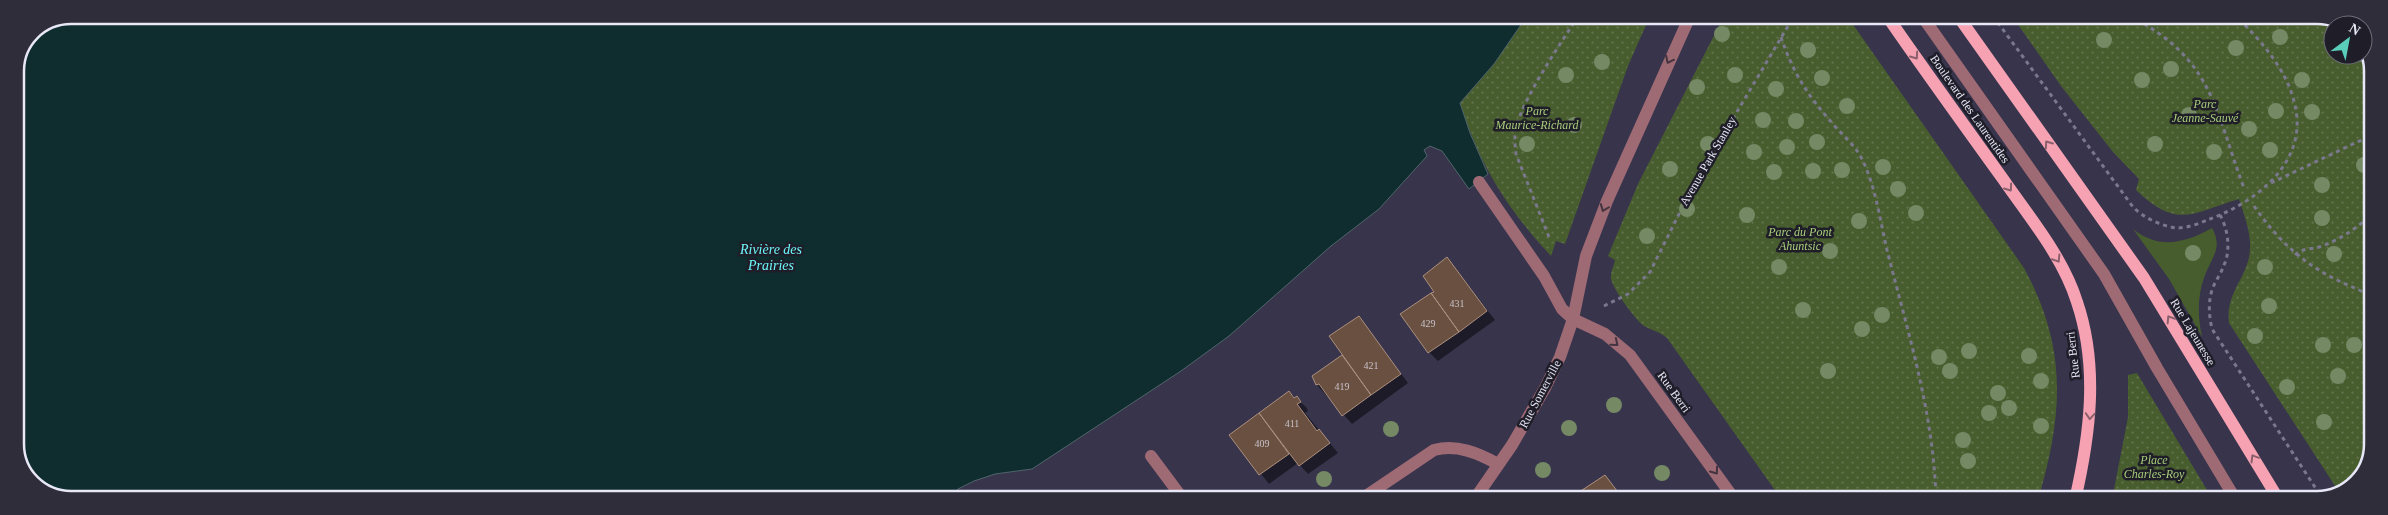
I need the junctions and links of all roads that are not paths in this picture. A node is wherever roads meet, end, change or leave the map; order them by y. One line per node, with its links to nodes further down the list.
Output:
1 (1686, 24): 7 (street, one-way to 7)
2 (1893, 24): 6 (main road, Boulevard des Laurentides, one-way to 6)
3 (1928, 24): 15 (street, Boulevard des Laurentides)
4 (1964, 24): 16 (main road, Rue Lajeunesse, one-way to 4)
5 (1479, 182): 7 (street)
6 (2030, 218): 14 (main road, Rue Berri, one-way to 14)
7 (1573, 319): 9 (street, Rue Somerville); 13 (street, Rue Berri, one-way to 13)
8 (1151, 456): 10 (street)
9 (1498, 464): 11 (street); 12 (street, Rue Somerville)
10 (1176, 491)
11 (1373, 491)
12 (1480, 491)
13 (1728, 491)
14 (2077, 491)
15 (2231, 491)
16 (2274, 491)

